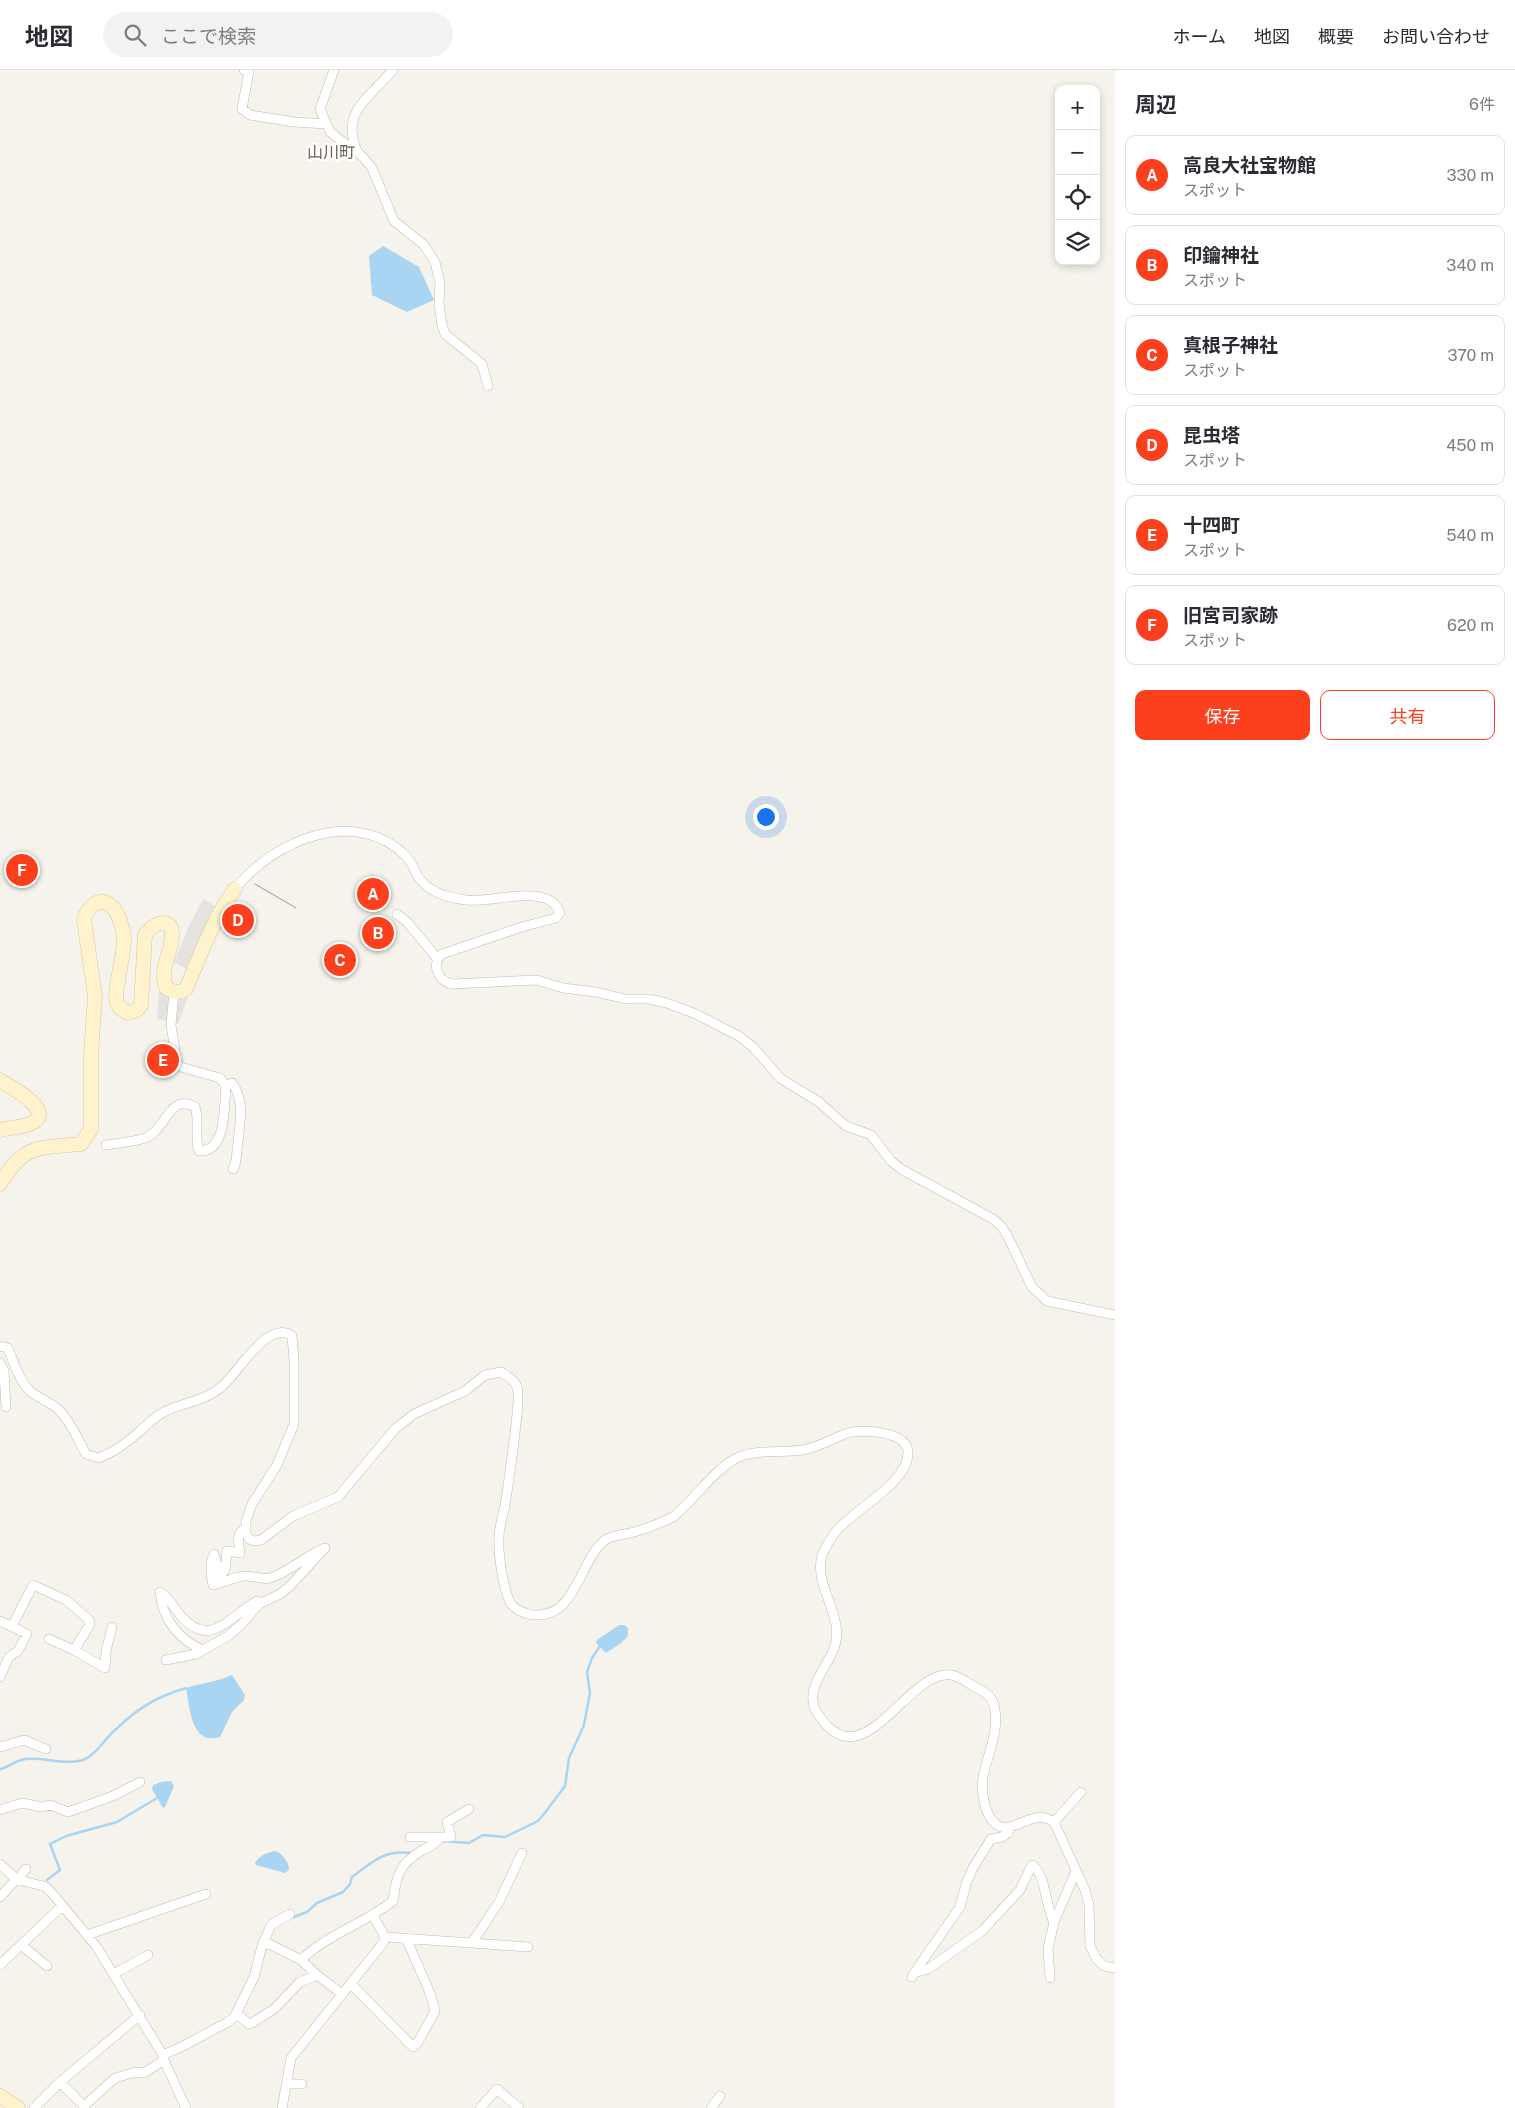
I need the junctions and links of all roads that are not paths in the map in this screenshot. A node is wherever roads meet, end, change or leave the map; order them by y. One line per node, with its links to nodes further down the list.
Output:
1 (244, 70): 4 (street)
2 (334, 70): 4 (street)
3 (393, 70): 5 (street)
4 (326, 124): 5 (street)
5 (358, 152): 6 (street)
6 (488, 386)
7 (235, 889): 9 (street); 10 (street)
8 (397, 914): 9 (street)
9 (437, 958): 17 (street)
10 (174, 992): 12 (street); 16 (street)
11 (0, 1080): 13 (street)
12 (226, 1086): 14 (street); 15 (street)
13 (0, 1130)
14 (106, 1145)
15 (232, 1169)
16 (0, 1184)
17 (1115, 1315)
18 (0, 1346): 21 (street)
19 (0, 1363): 20 (street)
20 (6, 1407)
21 (246, 1528): 22 (street); 23 (street)
22 (251, 1540): 23 (street); 40 (street)
23 (240, 1553): 24 (street)
24 (268, 1598): 30 (street); 30 (street)
25 (0, 1621): 26 (street)
26 (12, 1626): 29 (street); 32 (street)
27 (112, 1627): 29 (street)
28 (49, 1639): 29 (street)
29 (74, 1650)
30 (203, 1650): 31 (street)
31 (166, 1660)
32 (0, 1677)
33 (0, 1747): 34 (street)
34 (46, 1750)
35 (140, 1782): 38 (street)
36 (1081, 1792): 39 (street)
37 (469, 1809): 42 (street)
38 (0, 1810)
39 (1054, 1822): 40 (street); 46 (street)
40 (1010, 1828): 53 (street)
41 (410, 1837): 42 (street)
42 (438, 1840): 52 (street)
43 (522, 1853): 57 (street)
44 (0, 1864): 47 (street)
45 (26, 1869): 47 (street)
46 (1076, 1871): 53 (street); 65 (street)
47 (17, 1879): 49 (street); 50 (street)
48 (206, 1894): 54 (street)
49 (0, 1897)
50 (62, 1906): 54 (street); 58 (street)
51 (290, 1914): 59 (street)
52 (373, 1916): 55 (street); 62 (street)
53 (1054, 1922): 68 (street)
54 (87, 1934): 66 (street)
55 (385, 1937): 56 (street); 69 (street)
56 (406, 1938): 57 (street); 69 (street)
57 (472, 1942): 60 (street)
58 (21, 1945): 63 (street); 64 (street)
59 (262, 1946): 62 (street); 72 (street)
60 (528, 1948)
61 (148, 1955): 66 (street)
62 (301, 1960): 67 (street)
63 (0, 1965)
64 (47, 1966)
65 (1115, 1968)
66 (114, 1974): 71 (street)
67 (317, 1975): 70 (street); 72 (street)
68 (1050, 1978)
69 (351, 1984): 70 (street)
70 (342, 1994): 75 (street)
71 (140, 2015): 73 (street); 74 (street)
72 (234, 2016): 73 (street)
73 (163, 2057): 74 (street); 81 (street)
74 (60, 2082): 80 (street)
75 (286, 2084): 76 (street); 82 (street)
76 (302, 2084)
77 (0, 2096): 79 (street)
78 (720, 2096): 85 (street)
79 (18, 2108)
80 (34, 2108)
81 (186, 2108)
82 (282, 2108)
83 (480, 2108): 84 (street)
84 (519, 2108)
85 (711, 2108)

